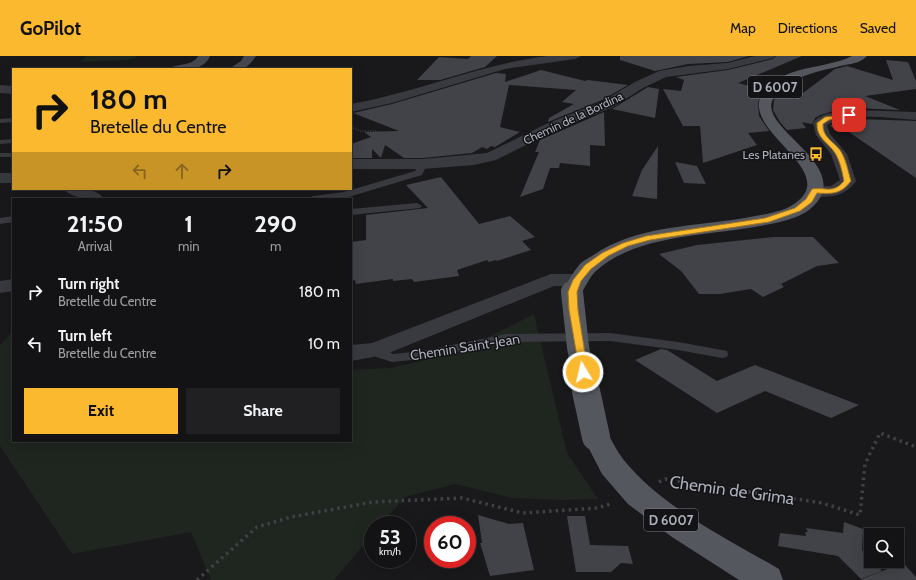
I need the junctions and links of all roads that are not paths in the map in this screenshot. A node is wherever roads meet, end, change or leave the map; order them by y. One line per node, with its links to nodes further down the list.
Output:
1 (204, 56): 6 (street)
2 (250, 56): 7 (street)
3 (575, 56): 10 (street)
4 (769, 56): 20 (street, Chemin de la Bordina)
5 (861, 56): 24 (main road, D 6007)
6 (181, 68)
7 (236, 68)
8 (0, 89): 9 (street)
9 (12, 90)
10 (352, 108)
11 (916, 116): 24 (street)
12 (12, 120): 13 (lane)
13 (0, 121)
14 (0, 137): 15 (lane)
15 (12, 137)
16 (12, 141): 17 (lane)
17 (0, 142)
18 (0, 155): 19 (lane)
19 (12, 155)
20 (419, 163): 21 (street, Chemin de la Bordina); 27 (lane)
21 (352, 164)
22 (0, 178): 23 (street)
23 (12, 178)
24 (815, 183): 33 (main road)
25 (78, 190): 26 (street)
26 (93, 198)
27 (321, 198)
28 (417, 206): 29 (lane)
29 (352, 212)
30 (12, 219): 31 (lane)
31 (0, 221)
32 (12, 285): 34 (street)
33 (575, 286): 35 (street, Chemin Saint-Jean); 38 (main road, D 6007, bridge)
34 (0, 287)
35 (376, 350): 36 (street, Chemin Saint-Jean); 37 (lane, Chemin Saint-Jean)
36 (352, 353)
37 (722, 354)
38 (749, 575)

